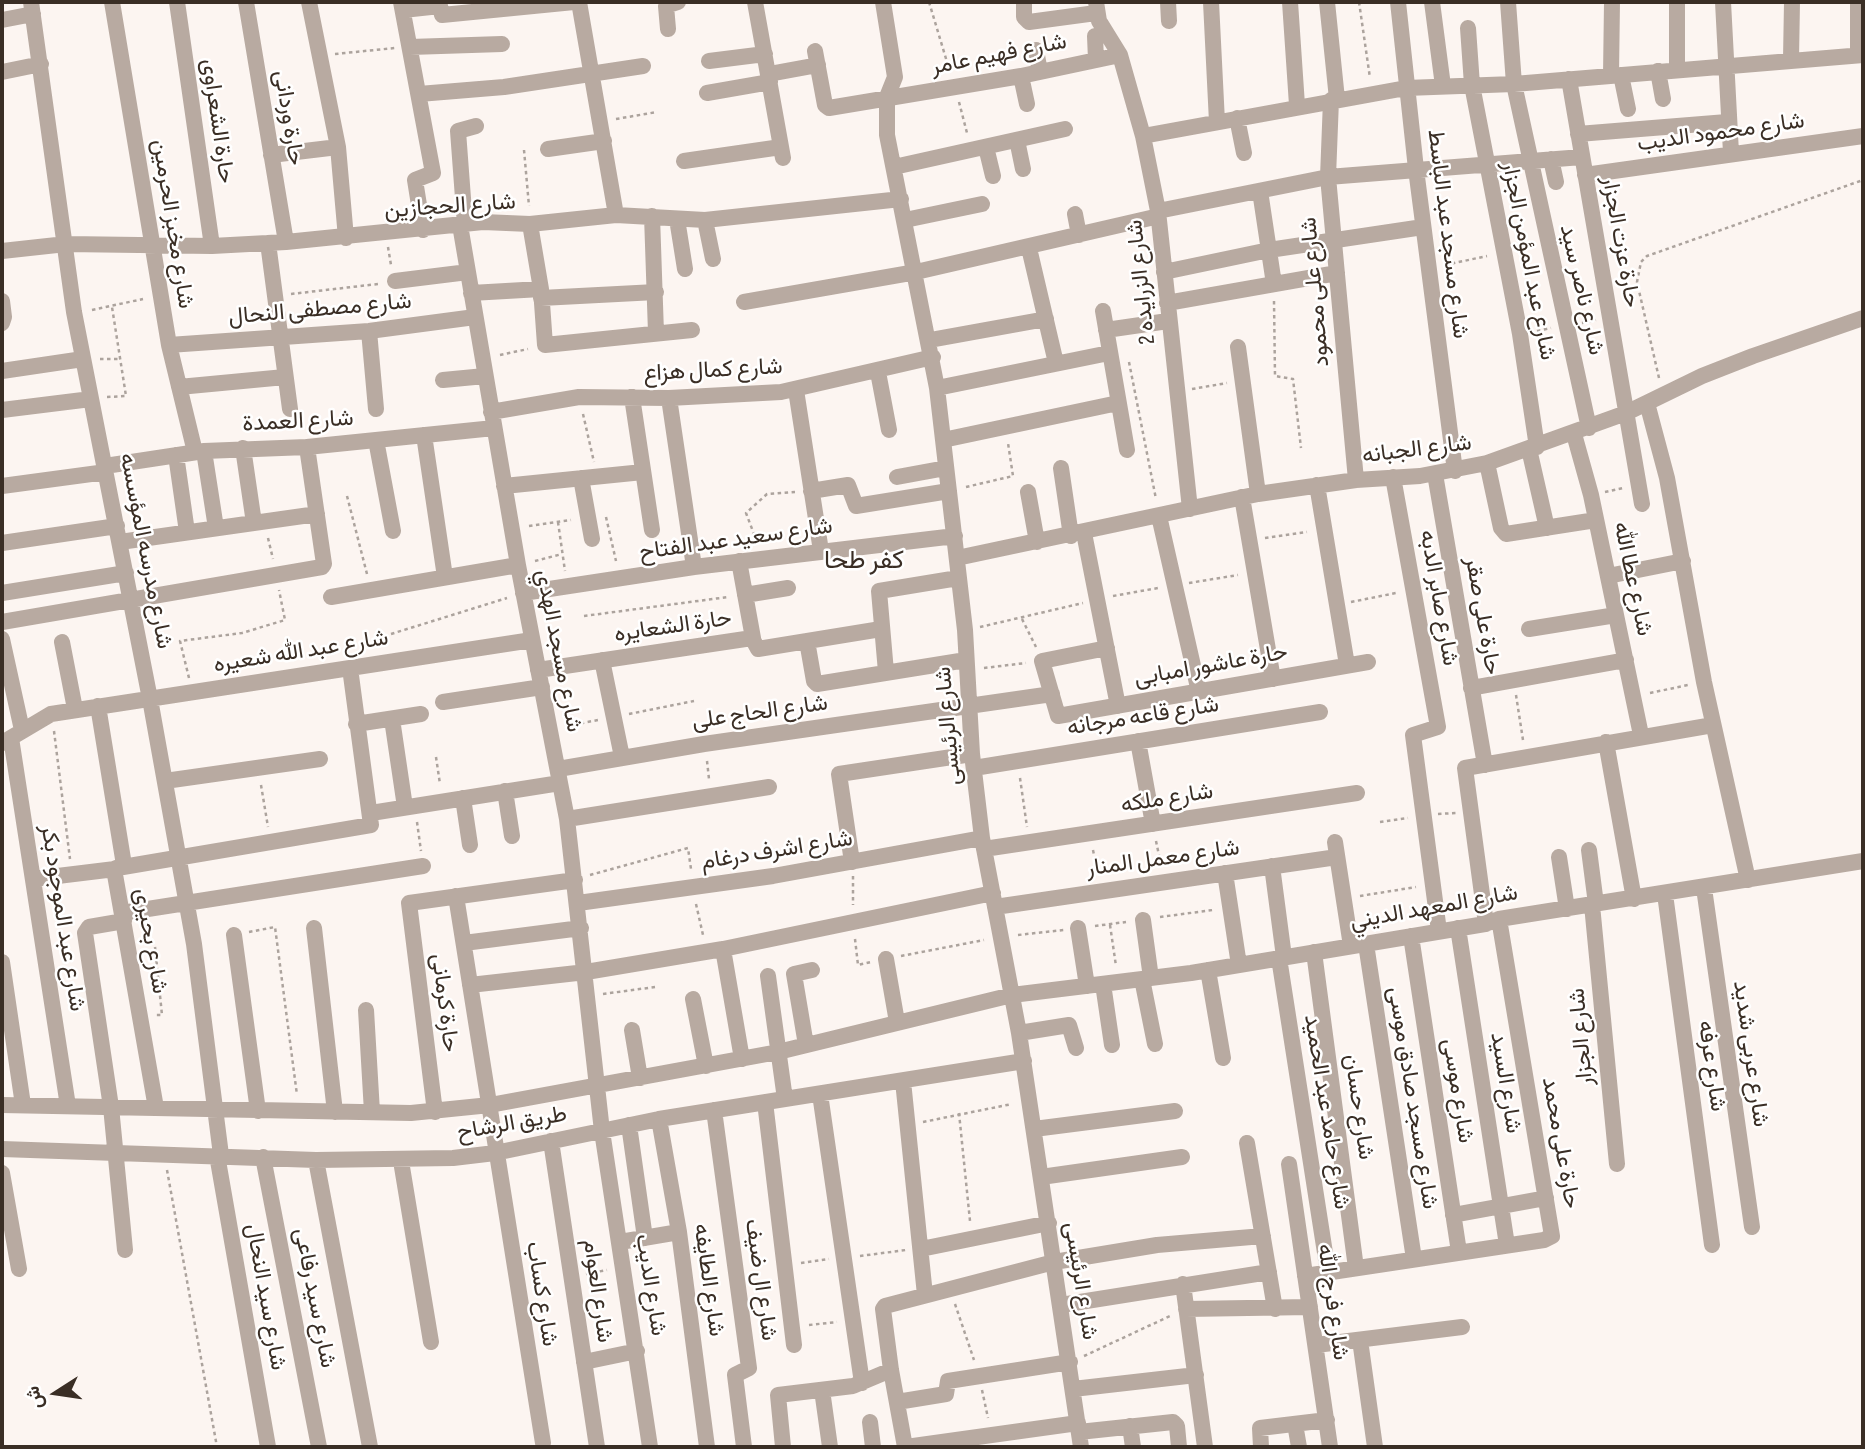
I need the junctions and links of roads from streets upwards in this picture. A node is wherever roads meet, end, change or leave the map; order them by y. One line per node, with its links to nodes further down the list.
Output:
1 (112, 2): 111 (street, شارع مخبز الحرمين)
2 (177, 2): 112 (street, حارة الشعراوى)
3 (246, 2): 78 (street, حارة وردانى)
4 (309, 2): 73 (street)
5 (577, 2): 22 (street); 46 (street)
6 (678, 2): 28 (street)
7 (755, 2): 33 (street)
8 (883, 2): 57 (street, شارع الرئيسى)
9 (1024, 2): 24 (street)
10 (1168, 2): 26 (street)
11 (1211, 2): 64 (street)
12 (1290, 2): 61 (street)
13 (1327, 2): 58 (street, شارع على محمود)
14 (1398, 2): 54 (street, شارع مسجد عبد الباسط)
15 (1432, 2): 53 (street)
16 (1508, 2): 51 (street, شارع ناصر سيد)
17 (1612, 2): 47 (street)
18 (1677, 2): 42 (street)
19 (1723, 2): 40 (street)
20 (1792, 2): 36 (street)
21 (1858, 2): 35 (street)
22 (402, 6): 31 (street)
23 (32, 8): 25 (street); 39 (street, شارع مدرسه المؤسسه)
24 (1096, 8): 34 (street, شارع الزرايده 2)
25 (2, 20)
26 (1169, 21)
27 (1468, 28): 52 (street, شارع عبد المؤمن الجزار)
28 (668, 29)
29 (1095, 36): 37 (street)
30 (502, 44): 31 (street)
31 (410, 47): 56 (street)
32 (1036, 50): 45 (street)
33 (765, 54): 38 (street); 49 (street)
34 (1120, 55): 37 (street, شارع فهيم عامر); 69 (street, شارع الزرايده 2)
35 (1861, 55): 36 (street)
36 (1791, 59): 40 (street)
37 (1096, 60): 45 (street, شارع فهيم عامر)
38 (709, 61)
39 (41, 64): 44 (street); 110 (street, شارع مدرسه المؤسسه)
40 (1724, 65): 42 (street); 65 (street)
41 (643, 66): 46 (street)
42 (1677, 69): 43 (street)
43 (1658, 71): 47 (street); 59 (street)
44 (2, 72)
45 (1040, 72): 48 (street, شارع فهيم عامر)
46 (593, 73): 56 (street); 72 (street)
47 (1616, 75): 50 (street); 62 (street)
48 (1021, 76): 57 (street, شارع فهيم عامر); 60 (street)
49 (769, 78): 55 (street); 57 (street, شارع فهيم عامر); 81 (street)
50 (1569, 79): 51 (street); 68 (street, حارة عزت الجزار)
51 (1514, 84): 52 (street); 82 (street, شارع ناصر سيد)
52 (1472, 85): 53 (street); 83 (street, شارع عبد المؤمن الجزار)
53 (1443, 86): 54 (street)
54 (1406, 88): 58 (street); 86 (street, شارع مسجد عبد الباسط)
55 (707, 93)
56 (419, 94): 104 (street)
57 (887, 97): 84 (street, شارع الرئيسى)
58 (1334, 99): 61 (street); 89 (street, شارع على محمود)
59 (1663, 99)
60 (1027, 104)
61 (1297, 106): 63 (street)
62 (1629, 109)
63 (1237, 118): 64 (street); 76 (street)
64 (1217, 122): 69 (street)
65 (1727, 122): 68 (street); 77 (street)
66 (476, 126): 102 (street, شارع مسجد الهدي)
67 (1065, 129): 71 (street)
68 (1578, 134): 79 (street, حارة عزت الجزار)
69 (1143, 136): 95 (street, شارع الزرايده 2)
70 (1863, 136): 77 (street, شارع محمود الديب)
71 (1017, 140): 74 (street); 85 (street)
72 (604, 141): 75 (street); 96 (street)
73 (338, 147): 78 (street); 106 (street)
74 (979, 148): 84 (street); 88 (street)
75 (548, 149)
76 (1244, 153)
77 (1731, 153): 87 (street, شارع محمود الديب)
78 (271, 155): 108 (street, حارة وردانى)
79 (1582, 157): 80 (street); 87 (street, حارة عزت الجزار)
80 (1551, 159): 82 (street); 90 (street)
81 (684, 161)
82 (1529, 161): 83 (street); 167 (street, شارع ناصر سيد)
83 (1487, 165): 86 (street); 173 (street, شارع عبد المؤمن الجزار)
84 (894, 167): 92 (street, شارع الرئيسى)
85 (1023, 169)
86 (1416, 169): 89 (street); 103 (street, شارع مسجد عبد الباسط)
87 (1585, 175): 164 (street, حارة عزت الجزار)
88 (993, 176)
89 (1328, 177): 91 (street); 107 (street, شارع على محمود)
90 (1556, 182)
91 (1260, 191): 95 (street); 114 (street)
92 (901, 199): 99 (street, شارع الحجازين); 100 (street, شارع الرئيسى)
93 (982, 204): 100 (street)
94 (1075, 214): 105 (street)
95 (1158, 214): 105 (street); 120 (street, شارع الزرايده 2)
96 (616, 215): 97 (street, شارع الحجازين); 101 (street, شارع الحجازين)
97 (652, 216): 98 (street, شارع الحجازين); 124 (street)
98 (677, 219): 99 (street, شارع الحجازين); 117 (street)
99 (705, 220): 116 (street)
100 (905, 220): 119 (street, شارع الرئيسى)
101 (530, 224): 102 (street, شارع الحجازين); 126 (street)
102 (462, 225): 104 (street, شارع الحجازين); 118 (street, شارع مسجد الهدي)
103 (1423, 227): 107 (street); 181 (street, شارع مسجد عبد الباسط)
104 (423, 230): 106 (street, شارع الحجازين)
105 (1079, 235): 113 (street)
106 (346, 238): 108 (street, شارع الحجازين)
107 (1333, 239): 114 (street); 121 (street, شارع على محمود)
108 (286, 242): 109 (street, شارع الحجازين)
109 (268, 243): 112 (street, شارع الحجازين); 140 (street)
110 (66, 244): 111 (street, شارع الحجازين); 115 (street, شارع الحجازين); 146 (street, شارع مدرسه المؤسسه)
111 (153, 246): 112 (street, شارع الحجازين); 142 (street, شارع مخبز الحرمين)
112 (212, 246)
113 (1029, 248): 119 (street); 133 (street)
114 (1269, 250): 120 (street); 123 (street)
115 (2, 251)
116 (713, 258)
117 (685, 269)
118 (468, 272): 122 (street); 125 (street, شارع مسجد الهدي)
119 (916, 272): 128 (street); 141 (street, شارع الرئيسى)
120 (1164, 272): 129 (street, شارع الزرايده 2)
121 (1337, 272): 123 (street); 187 (street, شارع على محمود)
122 (395, 281)
123 (1274, 284): 129 (street)
124 (656, 292): 126 (street); 139 (street)
125 (471, 293): 126 (street); 131 (street, شارع مسجد الهدي)
126 (541, 294): 139 (street)
127 (2, 301): 135 (street)
128 (744, 302)
129 (1167, 303): 134 (street, شارع الزرايده 2)
130 (1102, 311): 137 (street)
131 (475, 317): 138 (street, شارع مصطفى النحال); 150 (street, شارع مسجد الهدي)
132 (1863, 318): 160 (street, شارع الجبانه)
133 (1046, 319): 141 (street); 147 (street)
134 (1168, 321): 137 (street); 197 (street, شارع الزرايده 2)
135 (2, 323)
136 (692, 330): 139 (street)
137 (1106, 330): 144 (street)
138 (369, 331): 140 (street, شارع مصطفى النحال); 162 (street)
139 (656, 333)
140 (280, 337): 142 (street, شارع مصطفى النحال); 151 (street)
141 (930, 340): 145 (street, شارع الرئيسى)
142 (169, 345): 153 (street, شارع مخبز الحرمين)
143 (1238, 347): 194 (street)
144 (1110, 353): 147 (street); 159 (street)
145 (933, 357): 149 (street, شارع كمال هزاع); 154 (street, شارع الرئيسى)
146 (83, 359): 148 (street); 158 (street, شارع مدرسه المؤسسه)
147 (1056, 363): 154 (street)
148 (2, 371)
149 (878, 372): 155 (street, شارع كمال هزاع); 166 (street)
150 (485, 376): 152 (street); 165 (street, شارع مسجد الهدي)
151 (285, 377): 153 (street); 161 (street)
152 (443, 380)
153 (179, 387): 175 (street, شارع مخبز الحرمين)
154 (937, 388): 170 (street, شارع الرئيسى)
155 (796, 390): 157 (street, شارع كمال هزاع); 191 (street)
156 (632, 397): 157 (street, شارع كمال هزاع); 165 (street, شارع كمال هزاع); 182 (street)
157 (669, 398): 218 (street)
158 (91, 399): 163 (street); 180 (street, شارع مدرسه المؤسسه)
159 (1118, 403): 170 (street); 174 (street)
160 (1647, 403): 164 (street, شارع الجبانه); 216 (street)
161 (290, 409)
162 (376, 409)
163 (2, 410)
164 (1626, 413): 167 (street, شارع الجبانه); 196 (street, حارة عزت الجزار)
165 (493, 420): 168 (street, شارع العمدة); 190 (street, شارع مسجد الهدي)
166 (890, 430)
167 (1581, 431): 173 (street, شارع الجبانه); 200 (street, شارع عطا الله)
168 (424, 435): 169 (street, شارع العمدة); 221 (street)
169 (376, 440): 171 (street, شارع العمدة); 205 (street)
170 (943, 440): 178 (street, شارع الرئيسى)
171 (307, 447): 172 (street, شارع العمدة); 198 (street)
172 (243, 448): 175 (street, شارع العمدة); 201 (street)
173 (1533, 448): 177 (street, شارع الجبانه); 203 (street, شارع عبد المؤمن الجزار)
174 (1127, 450)
175 (199, 452): 176 (street, شارع العمدة); 202 (street, شارع مخبز الحرمين)
176 (176, 455): 180 (street, شارع العمدة); 206 (street)
177 (1488, 463): 181 (street, شارع الجبانه); 203 (street)
178 (946, 468): 185 (street); 192 (street, شارع الرئيسى)
179 (1060, 468): 208 (street)
180 (105, 469): 189 (street, شارع العمدة); 207 (street, شارع مدرسه المؤسسه)
181 (1455, 471): 183 (street, شارع الجبانه)
182 (643, 472): 184 (street); 204 (street)
183 (1435, 474): 186 (street, شارع الجبانه); 248 (street, حارة على صقر)
184 (589, 477): 190 (street); 210 (street)
185 (897, 477)
186 (1392, 477): 187 (street, شارع الجبانه); 312 (street, شارع صابر الدبه)
187 (1356, 480): 188 (street, شارع الجبانه)
188 (1317, 485): 194 (street, شارع الجبانه); 243 (street)
189 (2, 486)
190 (504, 486): 217 (street, شارع مسجد الهدي)
191 (811, 491): 192 (street); 213 (street)
192 (949, 491): 209 (street, شارع الرئيسى)
193 (1028, 492): 211 (street)
194 (1258, 494): 195 (street, شارع الجبانه)
195 (1242, 497): 197 (street, شارع الجبانه); 247 (street)
196 (1642, 504)
197 (1190, 509): 199 (street, شارع الجبانه)
198 (317, 514): 201 (street); 228 (street)
199 (1159, 516): 208 (street, شارع الجبانه); 249 (street)
200 (1596, 520): 203 (street); 220 (street, شارع عطا الله)
201 (254, 523): 202 (street)
202 (216, 528): 206 (street)
203 (1548, 528)
204 (652, 530)
205 (393, 531)
206 (187, 532): 207 (street)
207 (118, 534): 212 (street); 219 (street, شارع مدرسه المؤسسه)
208 (1078, 534): 211 (street, شارع الجبانه); 238 (street)
209 (955, 536): 213 (street, شارع سعيد عبد الفتاح); 214 (street, شارع الرئيسى)
210 (592, 538)
211 (1037, 542): 214 (street, شارع الجبانه)
212 (2, 543)
213 (821, 551): 215 (street, شارع سعيد عبد الفتاح)
214 (957, 558): 222 (street, شارع الرئيسى)
215 (738, 561): 218 (street, شارع سعيد عبد الفتاح); 226 (street)
216 (1683, 561): 220 (street); 261 (street)
217 (518, 565): 221 (street); 225 (street, شارع مسجد الهدي)
218 (694, 567): 225 (street, شارع سعيد عبد الفتاح)
219 (126, 573): 224 (street); 228 (street, شارع مدرسه المؤسسه)
220 (1608, 576): 229 (street, شارع عطا الله)
221 (445, 577): 227 (street)
222 (958, 578): 231 (street); 242 (street, شارع الرئيسى)
223 (788, 588): 226 (street)
224 (2, 593)
225 (523, 593): 235 (street, شارع مسجد الهدي)
226 (745, 595): 234 (street)
227 (331, 597)
228 (131, 601): 230 (street); 251 (street, شارع مدرسه المؤسسه)
229 (1616, 615): 232 (street); 240 (street, شارع عطا الله)
230 (2, 622)
231 (881, 629): 236 (street); 245 (street)
232 (1529, 629)
233 (2, 639): 263 (street, شارع عبد الموجود بكر)
234 (753, 639): 236 (street, حارة الشعايره); 239 (street, حارة الشعايره)
235 (532, 640): 244 (street, شارع عبد الله شعيره); 246 (street, شارع مسجد الهدي)
236 (807, 641): 245 (street)
237 (62, 642): 256 (street)
238 (1107, 648): 250 (street); 254 (street)
239 (602, 660): 246 (street, حارة الشعايره); 266 (street)
240 (1626, 660): 248 (street); 262 (street, شارع عطا الله)
241 (1368, 662): 243 (street, حارة عاشور امبابى)
242 (967, 665): 245 (street); 255 (street, شارع الرئيسى)
243 (1347, 666): 247 (street, حارة عاشور امبابى)
244 (350, 668): 251 (street, شارع عبد الله شعيره); 260 (street)
245 (886, 672)
246 (540, 678): 252 (street, حارة الشعايره); 270 (street, شارع مسجد الهدي)
247 (1273, 679): 249 (street, حارة عاشور امبابى)
248 (1471, 688): 269 (street, حارة على صقر)
249 (1199, 692): 254 (street, حارة عاشور امبابى)
250 (1052, 694): 254 (street, حارة عاشور امبابى); 255 (street, شارع الحاج على)
251 (150, 698): 253 (street, شارع عبد الله شعيره); 271 (street, شارع مدرسه المؤسسه)
252 (443, 702)
253 (98, 706): 256 (street, شارع عبد الله شعيره); 291 (street, شارع بحيرى)
254 (1118, 706)
255 (969, 707): 266 (street, شارع الحاج على); 268 (street, شارع الرئيسى)
256 (75, 709): 263 (street, شارع عبد الله شعيره)
257 (1320, 712): 264 (street, شارع قاعه مرجانه)
258 (421, 715): 259 (street)
259 (392, 719): 260 (street); 276 (street)
260 (356, 724): 277 (street)
261 (1713, 725): 262 (street); 295 (street)
262 (1641, 735): 265 (street)
263 (12, 737): 293 (street, شارع عبد الموجود بكر)
264 (1138, 741): 268 (street, شارع قاعه مرجانه); 279 (street)
265 (1606, 742): 269 (street); 299 (street)
266 (622, 757): 270 (street, شارع الحاج على)
267 (320, 759): 271 (street)
268 (973, 761): 281 (street, شارع الرئيسى); 288 (street, شارع قاعه مرجانه)
269 (1485, 765): 307 (street, حارة على محمد)
270 (559, 776): 273 (street, شارع الحاج على); 278 (street, شارع مسجد الهدي)
271 (165, 782): 286 (street, شارع مدرسه المؤسسه)
272 (769, 787): 278 (street)
273 (505, 791): 275 (street, شارع الحاج على); 280 (street)
274 (1357, 793): 279 (street, شارع ملكه)
275 (463, 798): 276 (street, شارع الحاج على); 282 (street)
276 (405, 807): 277 (street, شارع الحاج على)
277 (371, 813): 286 (street)
278 (567, 820): 294 (street, شارع مسجد الهدي)
279 (1153, 824): 281 (street, شارع ملكه)
280 (512, 836)
281 (983, 844): 288 (street, شارع اشرف درغام); 300 (street, شارع الرئيسى)
282 (470, 845)
283 (1336, 849): 290 (street, شارع معمل المنار); 316 (street, شارع مسجد صادق موسى)
284 (1589, 850): 303 (street, شارع الجزار)
285 (1559, 857): 304 (street)
286 (179, 859): 291 (street); 301 (street, شارع مدرسه المؤسسه)
287 (1863, 861): 295 (street, شارع المعهد الديني)
288 (852, 862): 302 (street, شارع اشرف درغام)
289 (423, 866): 301 (street)
290 (1272, 866): 292 (street, شارع معمل المنار); 319 (street, شارع حامد عبد الحميد)
291 (119, 868): 293 (street); 305 (street, شارع بحيرى)
292 (1225, 873): 300 (street, شارع معمل المنار); 322 (street)
293 (33, 879): 354 (street, شارع عبد الموجود بكر)
294 (575, 880): 298 (street); 302 (street, شارع مسجد الهدي)
295 (1748, 880): 296 (street, شارع المعهد الديني)
296 (1704, 888): 297 (street, شارع المعهد الديني); 387 (street, شارع عربى شديد)
297 (1665, 894): 299 (street, شارع المعهد الديني); 393 (street, شارع عرفه)
298 (456, 896): 315 (street, شارع كساب); 363 (street, حارة كرمانى)
299 (1634, 898): 303 (street, شارع المعهد الديني)
300 (994, 900): 317 (street, شارع معمل المنار); 330 (street, شارع الرئيسى)
301 (187, 902): 305 (street); 357 (street, شارع مدرسه المؤسسه)
302 (578, 903): 309 (street, شارع مسجد الهدي)
303 (1594, 905): 304 (street, شارع المعهد الديني); 379 (street, شارع الجزار)
304 (1567, 909): 307 (street, شارع المعهد الديني)
305 (123, 917): 355 (street); 356 (street, شارع بحيرى)
306 (1143, 920): 327 (street)
307 (1493, 921): 311 (street, شارع المعهد الديني); 382 (street, حارة على محمد)
308 (314, 928): 361 (street)
309 (581, 928): 315 (street); 325 (street, شارع مسجد الهدي)
310 (1078, 928): 328 (street)
311 (1458, 928): 312 (street, شارع المعهد الديني); 384 (street, شارع السيد)
312 (1439, 931): 314 (street, شارع المعهد الديني)
313 (234, 935): 358 (street)
314 (1411, 936): 316 (street, شارع المعهد الديني); 385 (street, شارع موسى)
315 (464, 943): 329 (street, شارع كساب)
316 (1359, 945): 318 (street, شارع المعهد الديني); 397 (street, شارع مسجد صادق موسى)
317 (723, 949): 325 (street, شارع معمل المنار); 342 (street)
318 (1314, 952): 319 (street, شارع المعهد الديني); 399 (street, شارع حسان)
319 (1282, 958): 322 (street, شارع المعهد الديني); 402 (street, شارع حامد عبد الحميد)
320 (886, 960): 333 (street)
321 (2, 962): 352 (street)
322 (1239, 965): 324 (street, شارع المعهد الديني)
323 (812, 970): 337 (street)
324 (1208, 970): 327 (street, شارع المعهد الديني); 341 (street)
325 (586, 972): 329 (street, شارع معمل المنار); 347 (street, شارع مسجد الهدي)
326 (768, 976): 340 (street)
327 (1146, 979): 328 (street, شارع المعهد الديني); 336 (street)
328 (1103, 984): 330 (street, شارع المعهد الديني); 338 (street)
329 (470, 985): 353 (street, شارع كساب)
330 (1012, 995): 333 (street, طريق الرشاح); 335 (street, شارع الرئيسى)
331 (693, 999): 344 (street)
332 (366, 1010): 362 (street)
333 (897, 1022): 337 (street, طريق الرشاح)
334 (632, 1030): 345 (street)
335 (1019, 1033): 339 (street); 343 (street, شارع الرئيسى)
336 (1154, 1044)
337 (806, 1045): 340 (street, طريق الرشاح)
338 (1112, 1045)
339 (1076, 1048)
340 (778, 1052): 342 (street, طريق الرشاح); 349 (street)
341 (1223, 1058)
342 (742, 1059): 344 (street, طريق الرشاح)
343 (1024, 1061): 346 (street, طريق الرشاح); 366 (street, شارع الرئيسى)
344 (706, 1066): 345 (street, طريق الرشاح)
345 (640, 1078): 347 (street, طريق الرشاح)
346 (903, 1081): 348 (street, طريق الرشاح); 394 (street)
347 (599, 1086): 353 (street, طريق الرشاح); 367 (street, شارع الديب)
348 (820, 1094): 349 (street, طريق الرشاح); 420 (street)
349 (785, 1099): 350 (street, طريق الرشاح)
350 (765, 1102): 359 (street, طريق الرشاح); 413 (street)
351 (2, 1105): 352 (street, طريق الرشاح)
352 (23, 1105): 354 (street, طريق الرشاح)
353 (490, 1105): 363 (street, طريق الرشاح); 372 (street, شارع كساب)
354 (68, 1106): 355 (street, طريق الرشاح)
355 (111, 1107): 356 (street, طريق الرشاح); 371 (street)
356 (156, 1108): 357 (street, طريق الرشاح)
357 (216, 1109): 358 (street, طريق الرشاح); 373 (street, شارع سيد النحال)
358 (258, 1111): 361 (street, طريق الرشاح)
359 (714, 1111): 364 (street, طريق الرشاح); 436 (street, شارع ال ضيف)
360 (1175, 1111): 366 (street)
361 (335, 1112): 362 (street, طريق الرشاح)
362 (372, 1112): 363 (street, طريق الرشاح)
363 (435, 1112)
364 (659, 1119): 365 (street, طريق الرشاح); 388 (street, شارع الطايفه)
365 (629, 1125): 367 (street, طريق الرشاح); 390 (street)
366 (1034, 1129): 381 (street, شارع الرئيسى)
367 (602, 1131): 368 (street, طريق الرشاح); 391 (street, شارع الديب)
368 (551, 1141): 372 (street, طريق الرشاح); 416 (street, شارع العوام)
369 (1247, 1143): 389 (street)
370 (2, 1149): 371 (street, طريق الرشاح)
371 (116, 1151): 373 (street, طريق الرشاح); 395 (street)
372 (495, 1153): 377 (street, طريق الرشاح); 429 (street, شارع كساب)
373 (219, 1155): 374 (street, طريق الرشاح); 430 (street, شارع سيد النحال)
374 (263, 1157): 376 (street, طريق الرشاح); 431 (street, شارع سيد رفاعى)
375 (1182, 1157): 381 (street)
376 (316, 1160): 377 (street, طريق الرشاح); 432 (street)
377 (401, 1161): 412 (street)
378 (1289, 1164): 403 (street, شارع فرج الله)
379 (1617, 1164)
380 (2, 1173): 383 (street)
381 (1041, 1177): 386 (street, شارع الرئيسى)
382 (1546, 1198): 384 (street); 392 (street, حارة على محمد)
383 (4, 1201): 400 (street)
384 (1501, 1206): 385 (street); 392 (street, شارع السيد)
385 (1453, 1215): 396 (street, شارع موسى)
386 (1049, 1223): 394 (street); 398 (street, شارع الرئيسى)
387 (1752, 1227)
388 (679, 1232): 390 (street); 435 (street, شارع الطايفه)
389 (1263, 1236): 398 (street); 401 (street)
390 (646, 1238): 391 (street)
391 (620, 1242): 415 (street, شارع الديب)
392 (1507, 1245): 396 (street, حارة على محمد)
393 (1712, 1245)
394 (921, 1249): 405 (street)
395 (125, 1250)
396 (1459, 1252): 397 (street, حارة على محمد)
397 (1414, 1259): 399 (street, حارة على محمد)
398 (1054, 1262): 405 (street); 406 (street, شارع الرئيسى)
399 (1356, 1268): 402 (street, حارة على محمد)
400 (19, 1269)
401 (1269, 1272): 404 (street); 408 (street)
402 (1328, 1272): 403 (street, حارة على محمد)
403 (1305, 1276): 407 (street, شارع فرج الله)
404 (1183, 1284): 406 (street); 409 (street)
405 (925, 1295): 418 (street)
406 (1061, 1305): 417 (street, شارع الرئيسى)
407 (1310, 1307): 408 (street); 414 (street, شارع فرج الله)
408 (1275, 1308): 409 (street)
409 (1186, 1309): 419 (street)
410 (1462, 1327): 411 (street)
411 (1360, 1340): 414 (street); 447 (street)
412 (431, 1342)
413 (794, 1345)
414 (1316, 1345): 424 (street, شارع فرج الله)
415 (637, 1351): 416 (street); 434 (street, شارع الديب)
416 (584, 1362): 433 (street, شارع العوام)
417 (1070, 1363): 421 (street, شارع الرئيسى); 423 (street)
418 (891, 1370): 420 (street); 423 (street)
419 (1196, 1375): 421 (street); 443 (street)
420 (862, 1382): 422 (street)
421 (1073, 1389): 428 (street, شارع الرئيسى)
422 (822, 1390): 437 (street); 438 (street)
423 (897, 1402): 440 (street)
424 (1326, 1420): 426 (street); 446 (street, شارع فرج الله)
425 (870, 1422): 439 (street)
426 (1295, 1424): 444 (street); 445 (street)
427 (1130, 1426): 428 (street); 441 (street); 442 (street)
428 (1079, 1434): 440 (street)
429 (542, 1443)
430 (268, 1447)
431 (319, 1447)
432 (370, 1447)
433 (597, 1447)
434 (650, 1447)
435 (707, 1447)
436 (744, 1447)
437 (783, 1447)
438 (830, 1447)
439 (873, 1447)
440 (905, 1447)
441 (1133, 1447)
442 (1180, 1447)
443 (1205, 1447)
444 (1261, 1447)
445 (1299, 1447)
446 (1331, 1447)
447 (1375, 1447)

